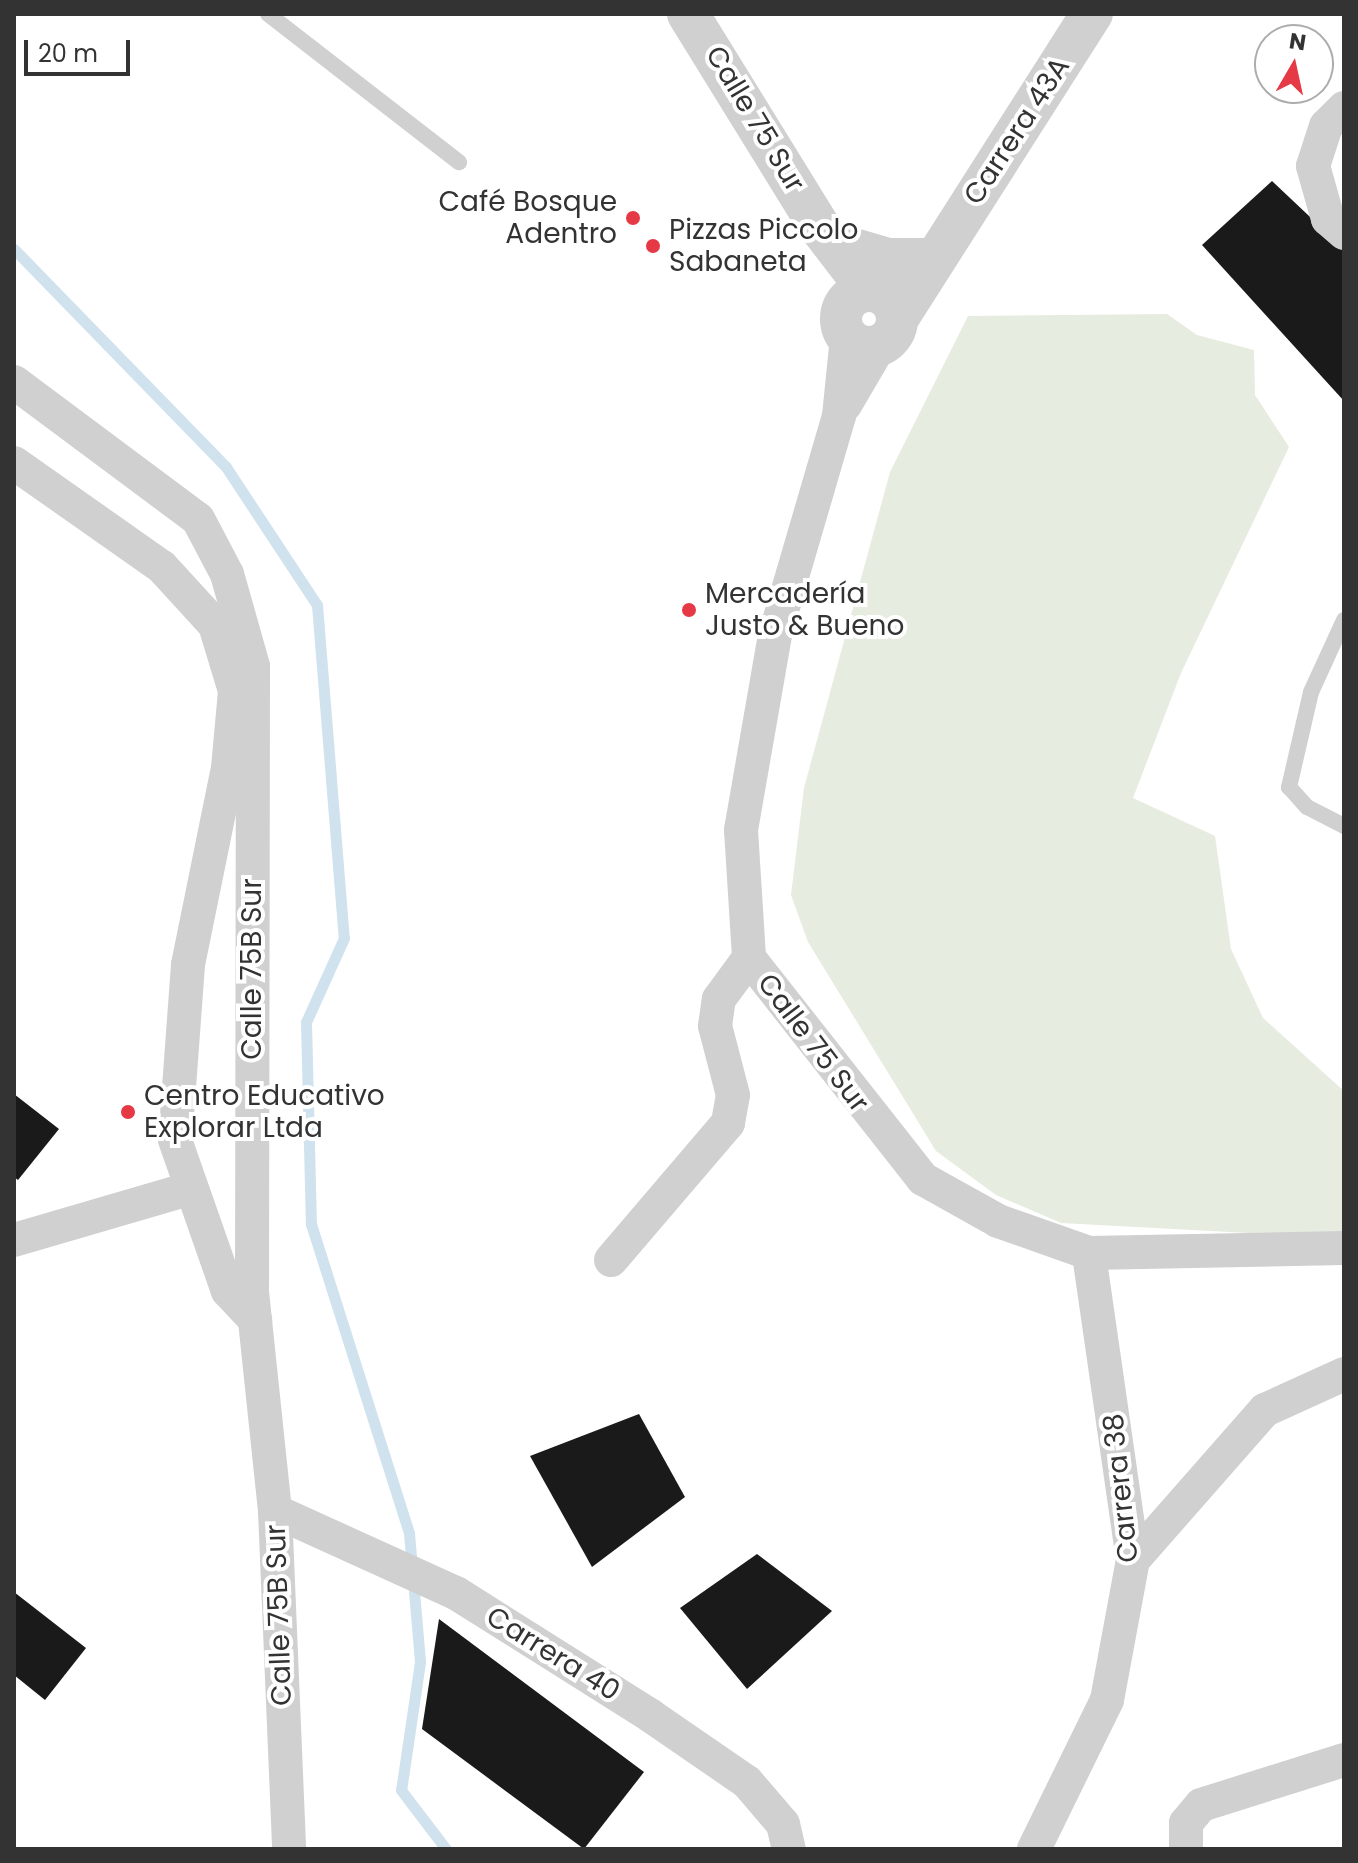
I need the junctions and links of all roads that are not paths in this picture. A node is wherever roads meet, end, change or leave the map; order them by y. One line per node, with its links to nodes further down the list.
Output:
1 (268, 14): 5 (lane)
2 (688, 14): 7 (street, Calle 75 Sur)
3 (1092, 14): 8 (street, Carrera 43A)
4 (1344, 108): 6 (street)
5 (459, 162)
6 (1344, 233)
7 (826, 234): 8 (street); 9 (street, Calle 75 Sur)
8 (934, 253): 9 (street, Carrera 43A)
9 (870, 315): 14 (street, Calle 75 Sur)
10 (14, 382): 20 (street, Calle 75B Sur)
11 (14, 463): 15 (street)
12 (1344, 620): 13 (lane)
13 (1344, 826)
14 (749, 958): 18 (street, Calle 75 Sur); 19 (street)
15 (188, 1189): 16 (street); 20 (street)
16 (14, 1240)
17 (1344, 1248): 18 (street, Calle 75 Sur)
18 (1089, 1253): 23 (street, Carrera 38)
19 (611, 1260)
20 (255, 1320): 22 (street, Calle 75B Sur)
21 (1344, 1374): 23 (street)
22 (275, 1511): 25 (street, Calle 75B Sur); 26 (street, Carrera 40)
23 (1133, 1560): 27 (street, Carrera 38)
24 (1344, 1760): 28 (street)
25 (289, 1849)
26 (789, 1849)
27 (1034, 1849)
28 (1186, 1849)

